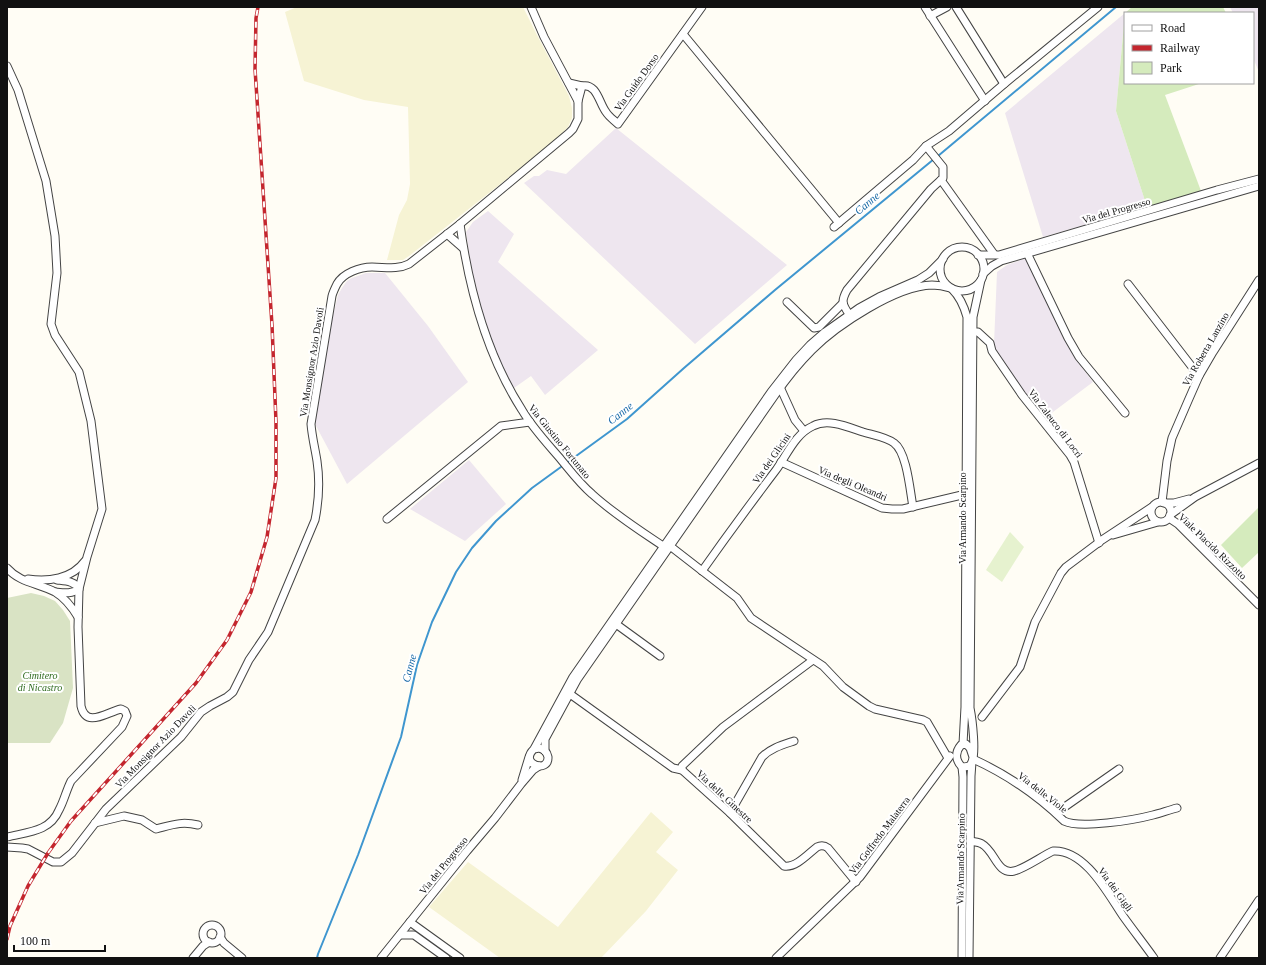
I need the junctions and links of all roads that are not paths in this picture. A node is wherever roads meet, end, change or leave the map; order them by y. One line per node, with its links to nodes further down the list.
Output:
1 (531, 7): 10 (street, Via Monsignor Azio Davoli)
2 (702, 7): 8 (street, Via Guido Dorso)
3 (925, 7): 7 (street)
4 (947, 7): 7 (street)
5 (956, 7): 11 (street)
6 (1098, 7): 11 (street)
7 (930, 16): 14 (street)
8 (683, 34): 12 (street, Via Guido Dorso); 15 (street)
9 (7, 66): 51 (street)
10 (569, 83): 12 (street); 13 (street, Via Monsignor Azio Davoli)
11 (1004, 84): 14 (street)
12 (582, 86): 13 (street)
13 (578, 101): 19 (street, Via Monsignor Azio Davoli)
14 (985, 101): 15 (street)
15 (929, 149): 17 (street)
16 (1259, 179): 23 (street, Via del Progresso)
17 (941, 180): 23 (street); 31 (street)
18 (1259, 186): 22 (street, Via del Progresso)
19 (460, 224): 20 (street, Via Monsignor Azio Davoli); 21 (street, Via Giustino Fortunato)
20 (447, 234): 21 (street); 86 (street, Via Monsignor Azio Davoli)
21 (463, 248): 37 (street, Via Giustino Fortunato)
22 (1028, 253): 26 (street, Via del Progresso); 36 (street)
23 (994, 254): 24 (street, Via del Progresso)
24 (978, 255): 25 (street); 26 (street)
25 (942, 259): 29 (street); 32 (street)
26 (982, 277): 29 (street); 33 (street, Via Armando Scarpino)
27 (1259, 280): 34 (street, Via Roberta Lanzino)
28 (1128, 284): 34 (street)
29 (951, 288): 35 (street); 41 (street, Via Armando Scarpino)
30 (787, 302): 31 (street)
31 (843, 303): 32 (street)
32 (849, 314): 50 (street)
33 (973, 332): 49 (street, Via Zaleuco di Locri); 65 (street, Via Armando Scarpino)
34 (1199, 376): 43 (street, Via Roberta Lanzino)
35 (780, 387): 38 (street); 50 (street)
36 (1125, 413)
37 (530, 422): 47 (street); 50 (street, Via Giustino Fortunato)
38 (804, 431): 39 (street, Via dei Glicini); 44 (street, Via dei Glicini)
39 (781, 462): 44 (street, Via degli Oleandri); 53 (street, Via dei Glicini)
40 (1259, 463): 42 (street)
41 (966, 494): 44 (street, Via degli Oleandri); 67 (street, Via Armando Scarpino)
42 (1195, 497): 43 (street); 46 (street)
43 (1163, 502): 45 (street); 46 (street)
44 (913, 507)
45 (1152, 507): 48 (street); 49 (street)
46 (1170, 516): 48 (street); 58 (street, Viale Placido Rizzotto)
47 (387, 519)
48 (1158, 522): 49 (street)
49 (1101, 541): 64 (street)
50 (666, 546): 53 (street, Via Giustino Fortunato); 60 (street); 70 (street)
51 (87, 557): 55 (street); 56 (street)
52 (7, 568): 54 (street)
53 (702, 571): 62 (street, Via Giustino Fortunato)
54 (18, 578): 55 (street); 57 (street)
55 (55, 579): 56 (street)
56 (79, 590): 57 (street); 59 (street)
57 (54, 592): 59 (street)
58 (1259, 605)
59 (78, 618): 88 (street)
60 (616, 624): 61 (street); 63 (street)
61 (660, 656)
62 (813, 660): 74 (street, Via Giustino Fortunato); 81 (street)
63 (570, 694): 71 (street); 81 (street, Via delle Ginestre)
64 (982, 717): 65 (street); 66 (street)
65 (972, 719): 66 (street, Via Armando Scarpino); 67 (street)
66 (973, 728): 75 (street, Via Armando Scarpino)
67 (962, 731): 69 (street, Via Armando Scarpino)
68 (794, 741): 84 (street)
69 (962, 744): 72 (street); 75 (street)
70 (534, 750): 71 (street); 73 (street)
71 (545, 750): 77 (street)
72 (957, 752): 74 (street, Via Goffredo Malaterra); 76 (street)
73 (529, 757): 77 (street); 82 (street)
74 (948, 758): 79 (street, Via Goffredo Malaterra)
75 (973, 759): 78 (street); 85 (street, Via delle Viole); 89 (street, Via Armando Scarpino)
76 (957, 761): 78 (street); 79 (street, Via Goffredo Malaterra)
77 (539, 766): 82 (street)
78 (962, 767): 101 (street, Via Armando Scarpino)
79 (941, 769): 91 (street, Via Goffredo Malaterra)
80 (1119, 769): 85 (street)
81 (682, 770): 84 (street, Via delle Ginestre)
82 (520, 784): 93 (street, Via del Progresso)
83 (1177, 808): 85 (street, Via delle Viole)
84 (730, 813): 91 (street, Via delle Ginestre)
85 (1056, 813)
86 (95, 823): 87 (street); 90 (street, Via Monsignor Azio Davoli)
87 (198, 825)
88 (7, 837)
89 (970, 841): 102 (street, Via Armando Scarpino); 103 (street, Via dei Gigli)
90 (7, 847)
91 (856, 882): 100 (street, Via Goffredo Malaterra)
92 (1259, 900): 104 (street)
93 (410, 922): 94 (street, Via del Progresso); 99 (street)
94 (400, 935): 97 (street, Via del Progresso); 98 (street)
95 (193, 958): 96 (street)
96 (242, 958)
97 (381, 958)
98 (446, 958)
99 (460, 958)
100 (776, 958)
101 (962, 958)
102 (969, 958)
103 (1154, 958)
104 (1220, 958)

